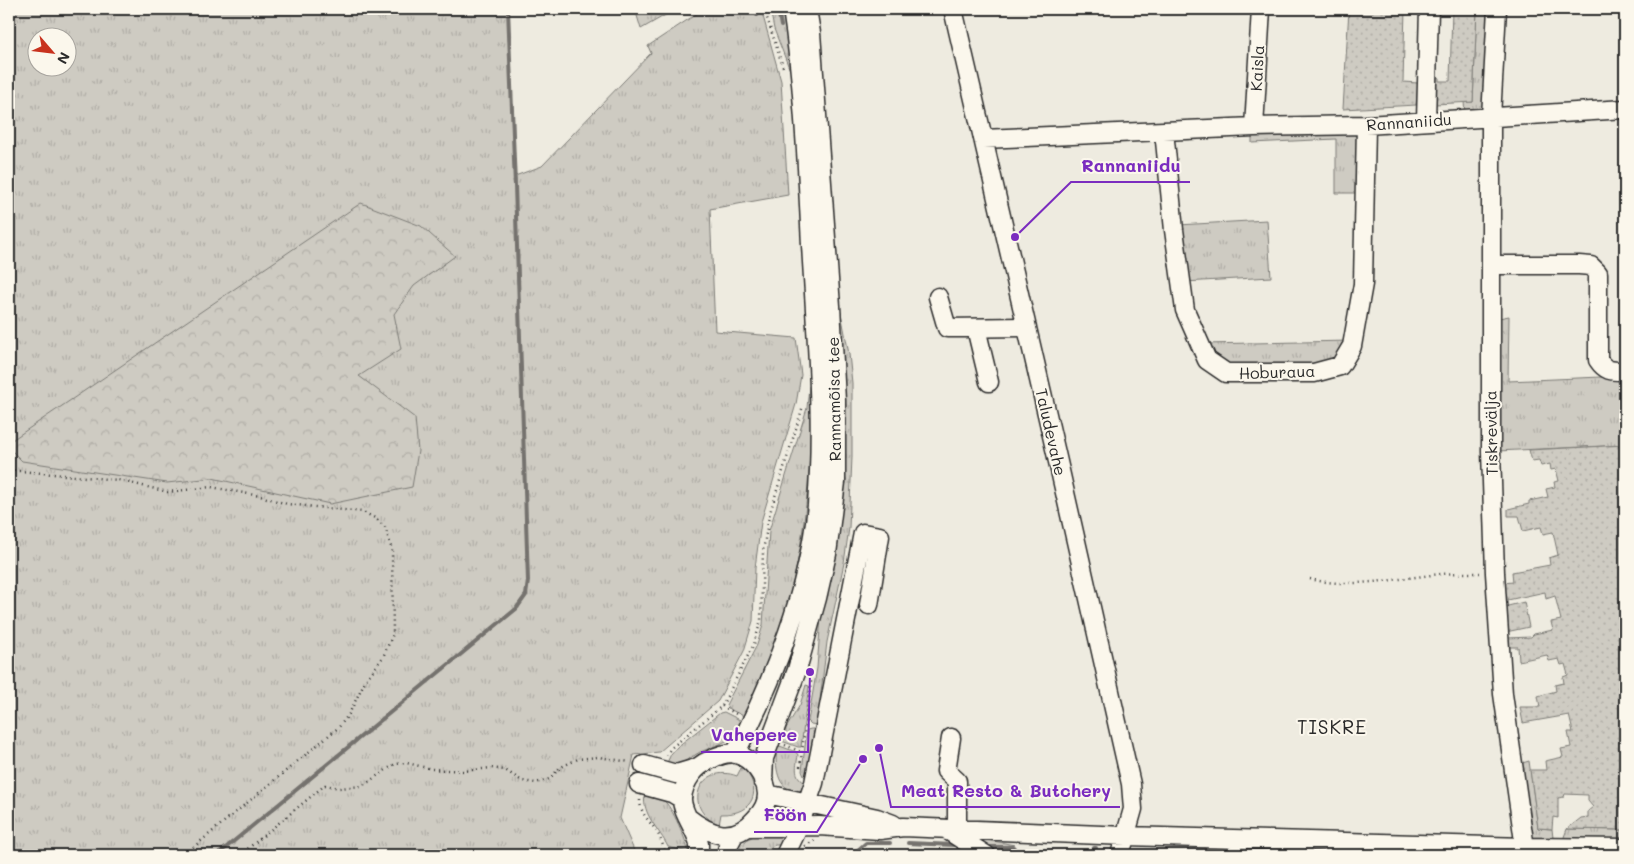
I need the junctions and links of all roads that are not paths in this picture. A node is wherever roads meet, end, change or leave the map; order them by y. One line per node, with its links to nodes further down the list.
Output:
1 (792, 9): 22 (street, Rannamõisa tee)
2 (808, 9): 26 (street, Rannamõisa tee)
3 (953, 9): 13 (street, Taludevahe)
4 (1261, 9): 11 (street, Kaisla)
5 (1429, 9): 9 (street)
6 (1497, 9): 8 (street, Tiskrevälja)
7 (1625, 109): 8 (street, Rannaniidu)
8 (1491, 117): 9 (street, Rannaniidu); 14 (street, Tiskrevälja)
9 (1426, 120): 10 (street, Rannaniidu)
10 (1366, 125): 11 (street, Rannaniidu); 12 (street, Hoburaua)
11 (1254, 127): 12 (street, Rannaniidu)
12 (1164, 131): 13 (street, Rannaniidu)
13 (983, 139): 16 (street, Taludevahe)
14 (1491, 265): 18 (street); 36 (street, Tiskrevälja)
15 (938, 297): 17 (street)
16 (1027, 327): 17 (street); 34 (street, Taludevahe)
17 (976, 328): 19 (street)
18 (1625, 371)
19 (989, 382)
20 (869, 605): 28 (street)
21 (951, 738): 33 (street)
22 (735, 754): 24 (street); 26 (street)
23 (644, 765): 24 (street)
24 (696, 768): 27 (street)
25 (646, 786): 27 (street)
26 (765, 788): 28 (street); 32 (street)
27 (682, 799): 29 (street)
28 (807, 802): 30 (street); 31 (street)
29 (687, 817): 32 (street); 38 (street)
30 (799, 826): 31 (street); 32 (street); 40 (street)
31 (903, 827): 33 (street)
32 (742, 830): 39 (street)
33 (952, 830): 34 (street); 41 (street)
34 (1126, 836): 36 (street); 37 (street, Taludevahe)
35 (1625, 848): 36 (street)
36 (1525, 851)
37 (1120, 854)
38 (692, 855)
39 (726, 855)
40 (785, 855)
41 (986, 855)

